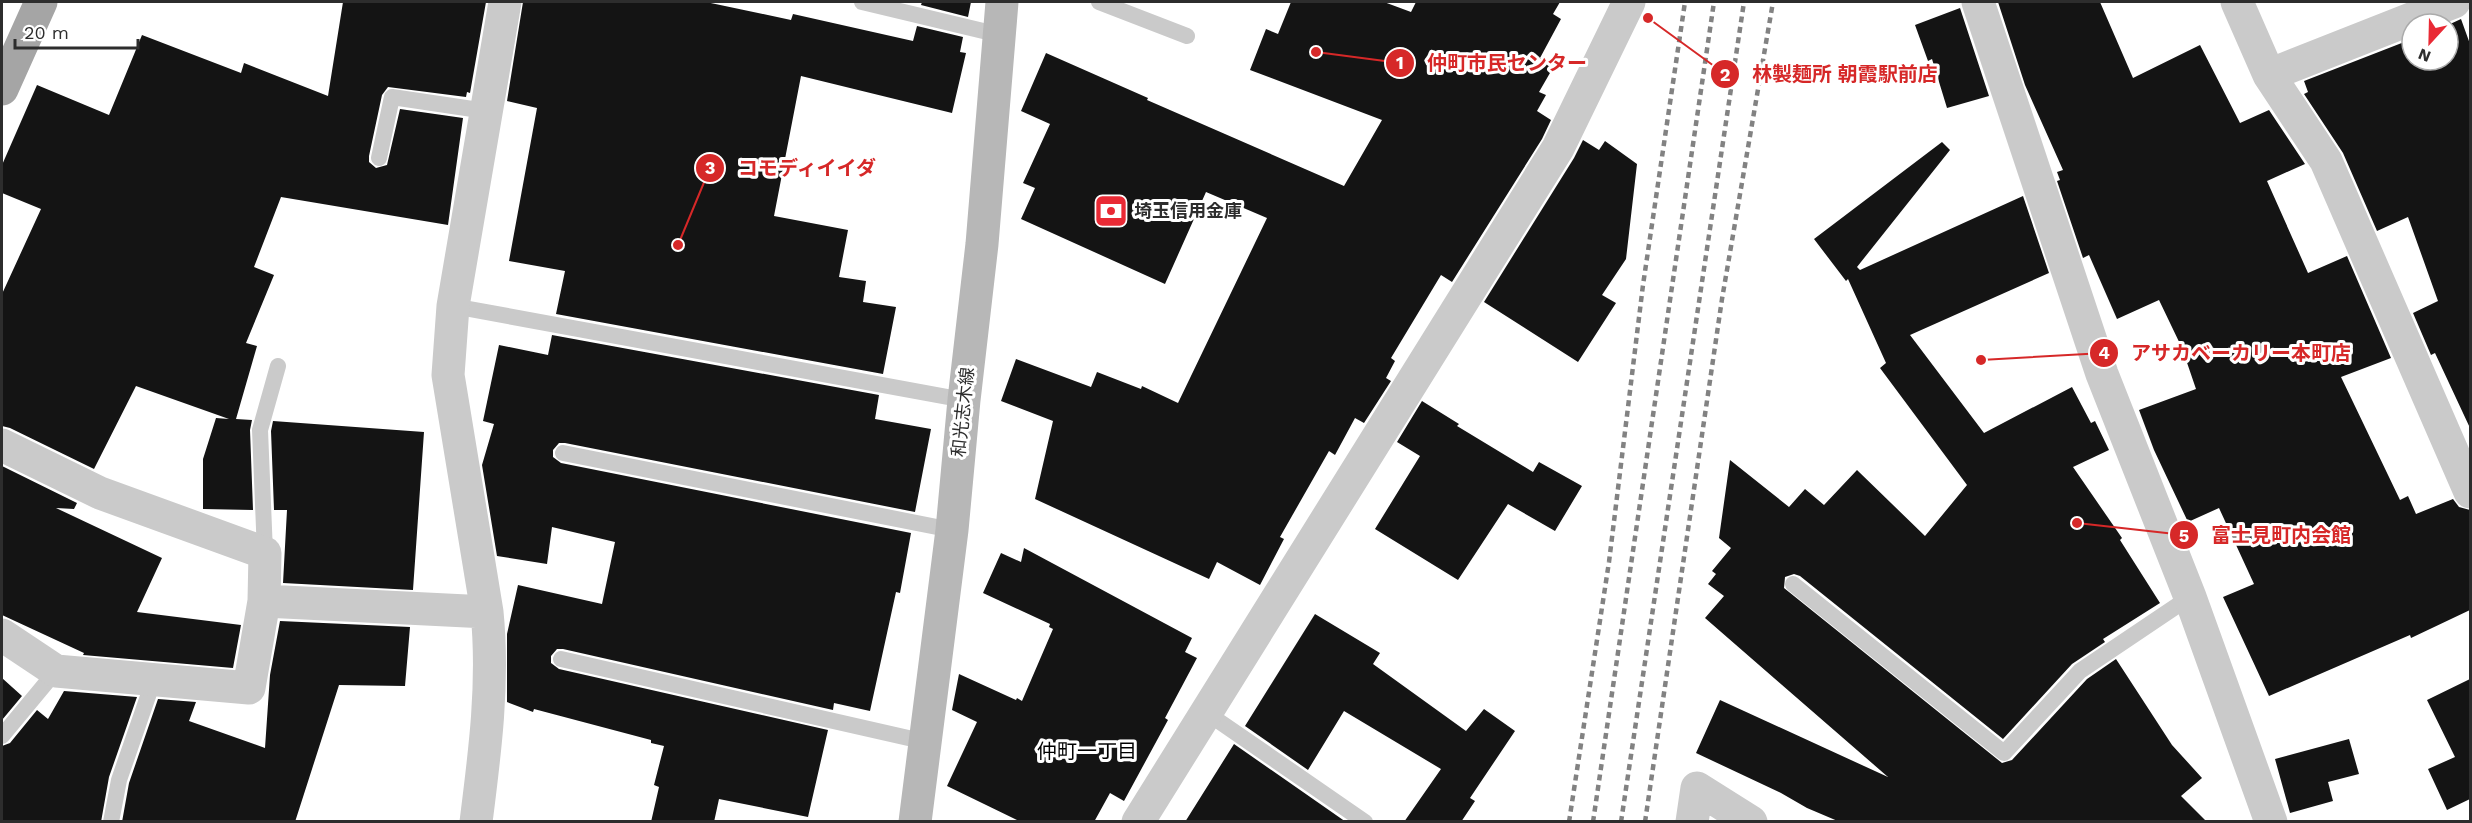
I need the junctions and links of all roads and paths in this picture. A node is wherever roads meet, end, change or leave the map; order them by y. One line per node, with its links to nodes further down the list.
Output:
1 (41, 2): 13 (main road)
2 (505, 2): 14 (street)
3 (862, 2): 10 (lane)
4 (1002, 2): 10 (main road, 和光志木線)
5 (1099, 2): 11 (lane)
6 (1629, 2): 32 (street)
7 (1978, 2): 25 (street)
8 (2237, 2): 12 (street)
9 (2454, 2): 12 (street)
10 (1000, 35): 18 (main road, 和光志木線)
11 (1187, 36)
12 (2269, 75): 21 (street)
13 (2, 89)
14 (486, 111): 15 (lane); 16 (street)
15 (379, 158)
16 (453, 306): 18 (lane); 27 (street)
17 (278, 366): 23 (lane)
18 (964, 400): 22 (main road, 和光志木線)
19 (2, 445): 23 (street)
20 (562, 453): 22 (lane)
21 (2470, 492)
22 (952, 530): 34 (main road, 和光志木線)
23 (265, 554): 26 (street)
24 (1793, 584): 25 (lane)
25 (2190, 597): 42 (street)
26 (264, 601): 27 (street); 31 (street)
27 (487, 612): 36 (street)
28 (2, 635): 30 (street)
29 (561, 658): 34 (lane)
30 (56, 671): 31 (street); 33 (lane)
31 (154, 679): 35 (lane)
32 (1207, 713): 38 (street); 39 (lane)
33 (2, 736)
34 (926, 742): 37 (main road, 和光志木線)
35 (111, 822)
36 (476, 822)
37 (915, 822)
38 (1138, 822)
39 (1365, 822)
40 (1692, 822): 41 (street)
41 (1751, 822)
42 (2271, 822)

